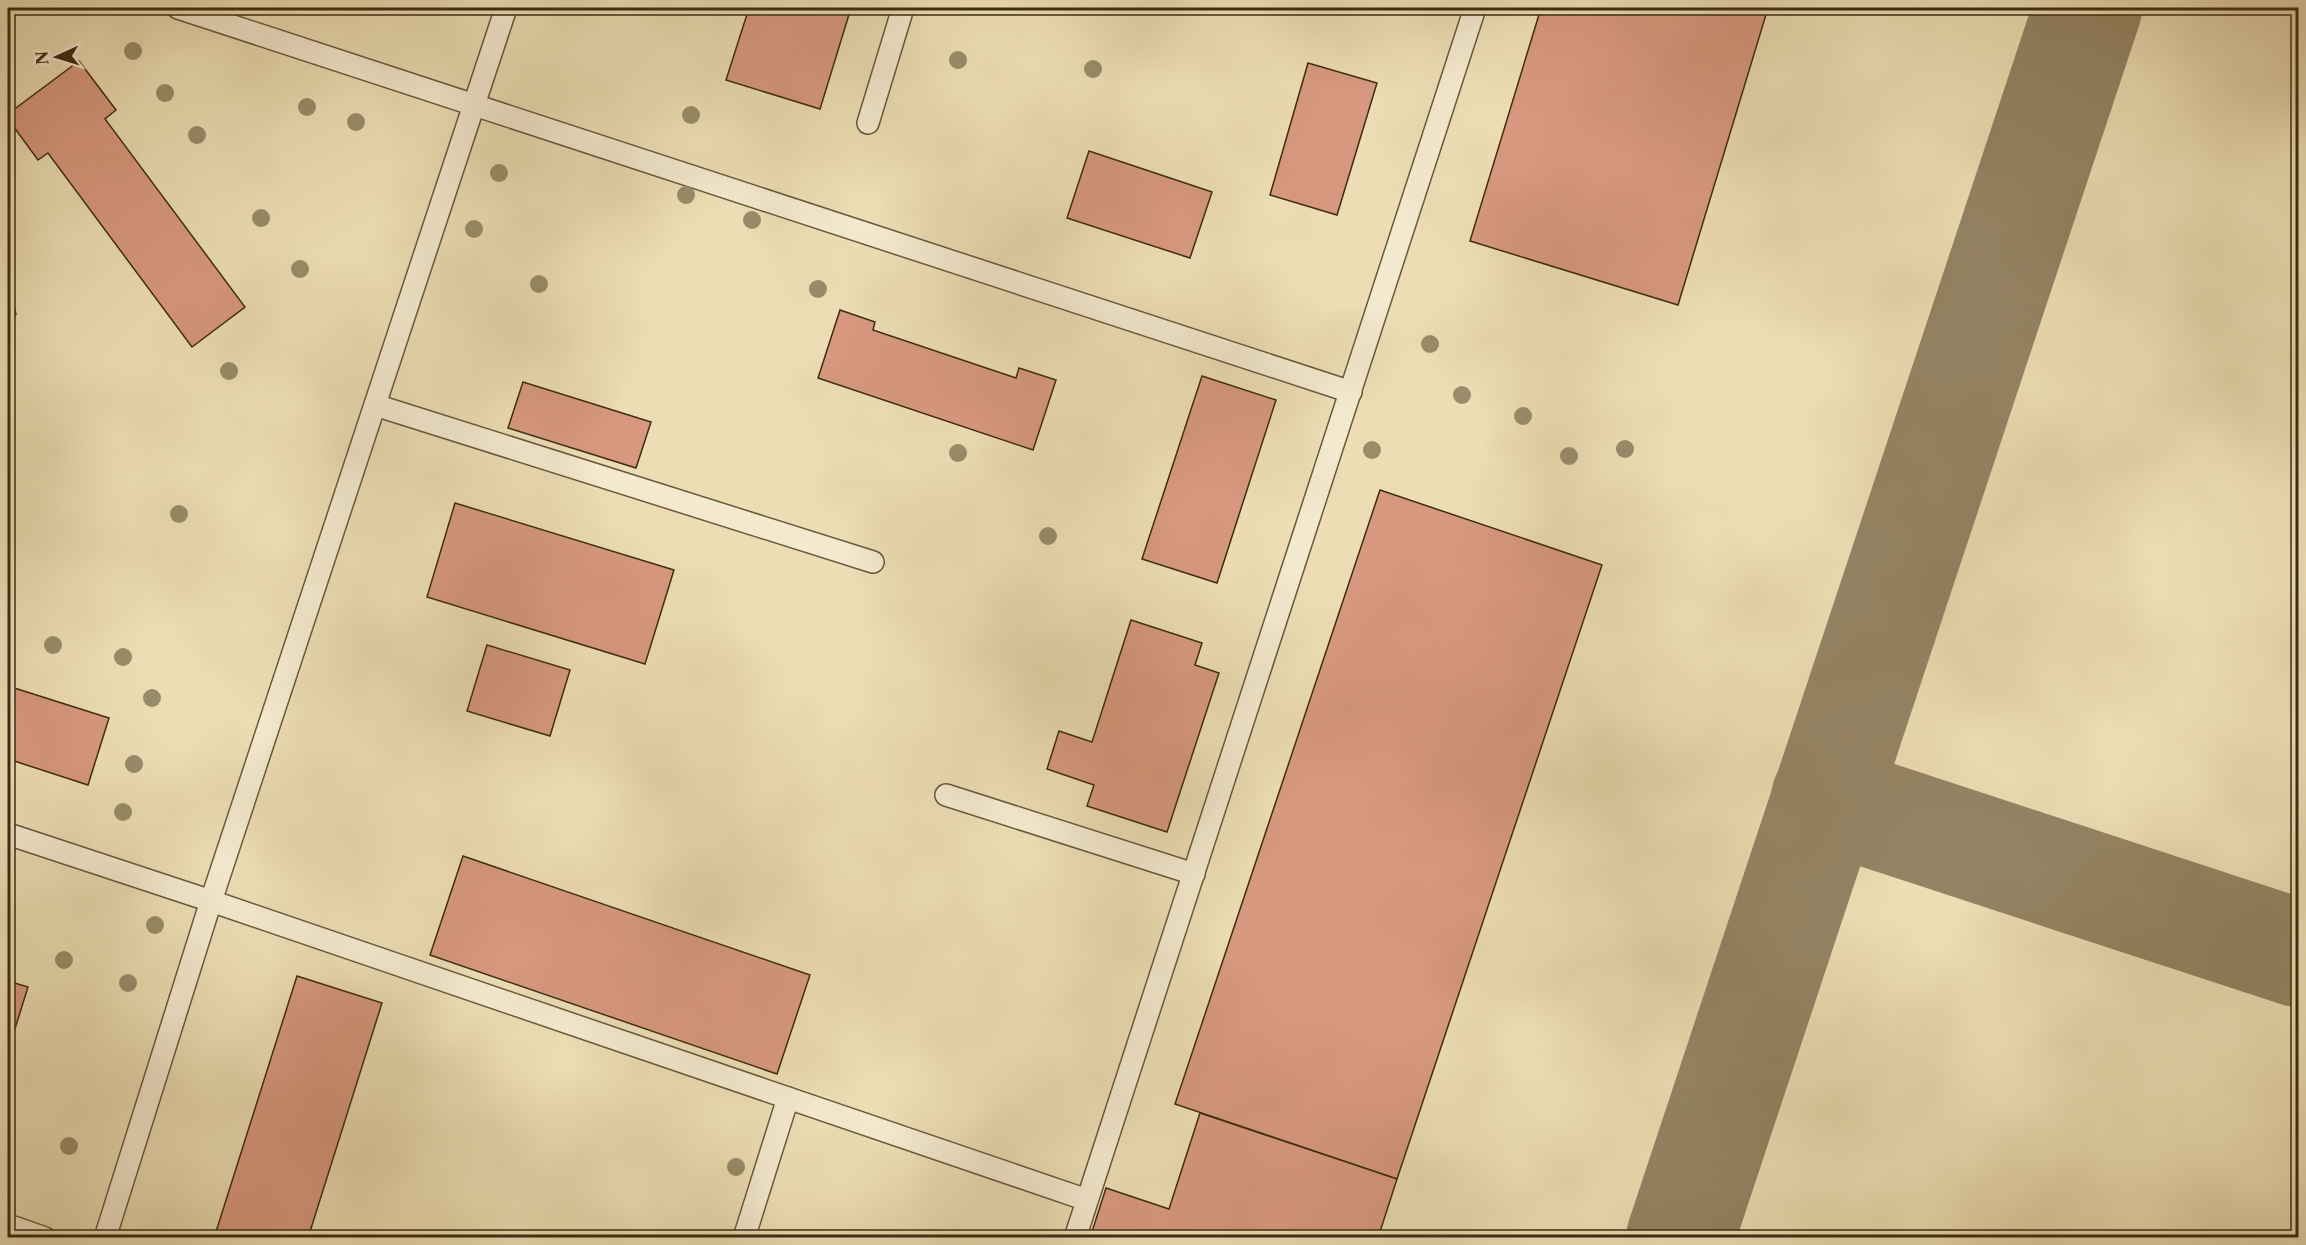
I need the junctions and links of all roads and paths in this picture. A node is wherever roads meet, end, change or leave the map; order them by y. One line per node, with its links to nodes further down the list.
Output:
1 (178, 8): 5 (lane)
2 (506, 8): 5 (lane)
3 (903, 8): 6 (lane)
4 (1475, 8): 7 (lane)
5 (473, 104): 7 (lane); 8 (lane)
6 (868, 123)
7 (1351, 392): 12 (lane)
8 (375, 405): 9 (lane); 13 (lane)
9 (873, 562)
10 (946, 795): 12 (lane)
11 (8, 834): 13 (lane)
12 (1194, 874): 15 (lane)
13 (212, 901): 14 (lane); 18 (lane)
14 (788, 1098): 15 (lane); 19 (lane)
15 (1087, 1200): 20 (lane)
16 (8, 1226): 17 (lane)
17 (45, 1238)
18 (105, 1238)
19 (744, 1238)
20 (1075, 1238)

